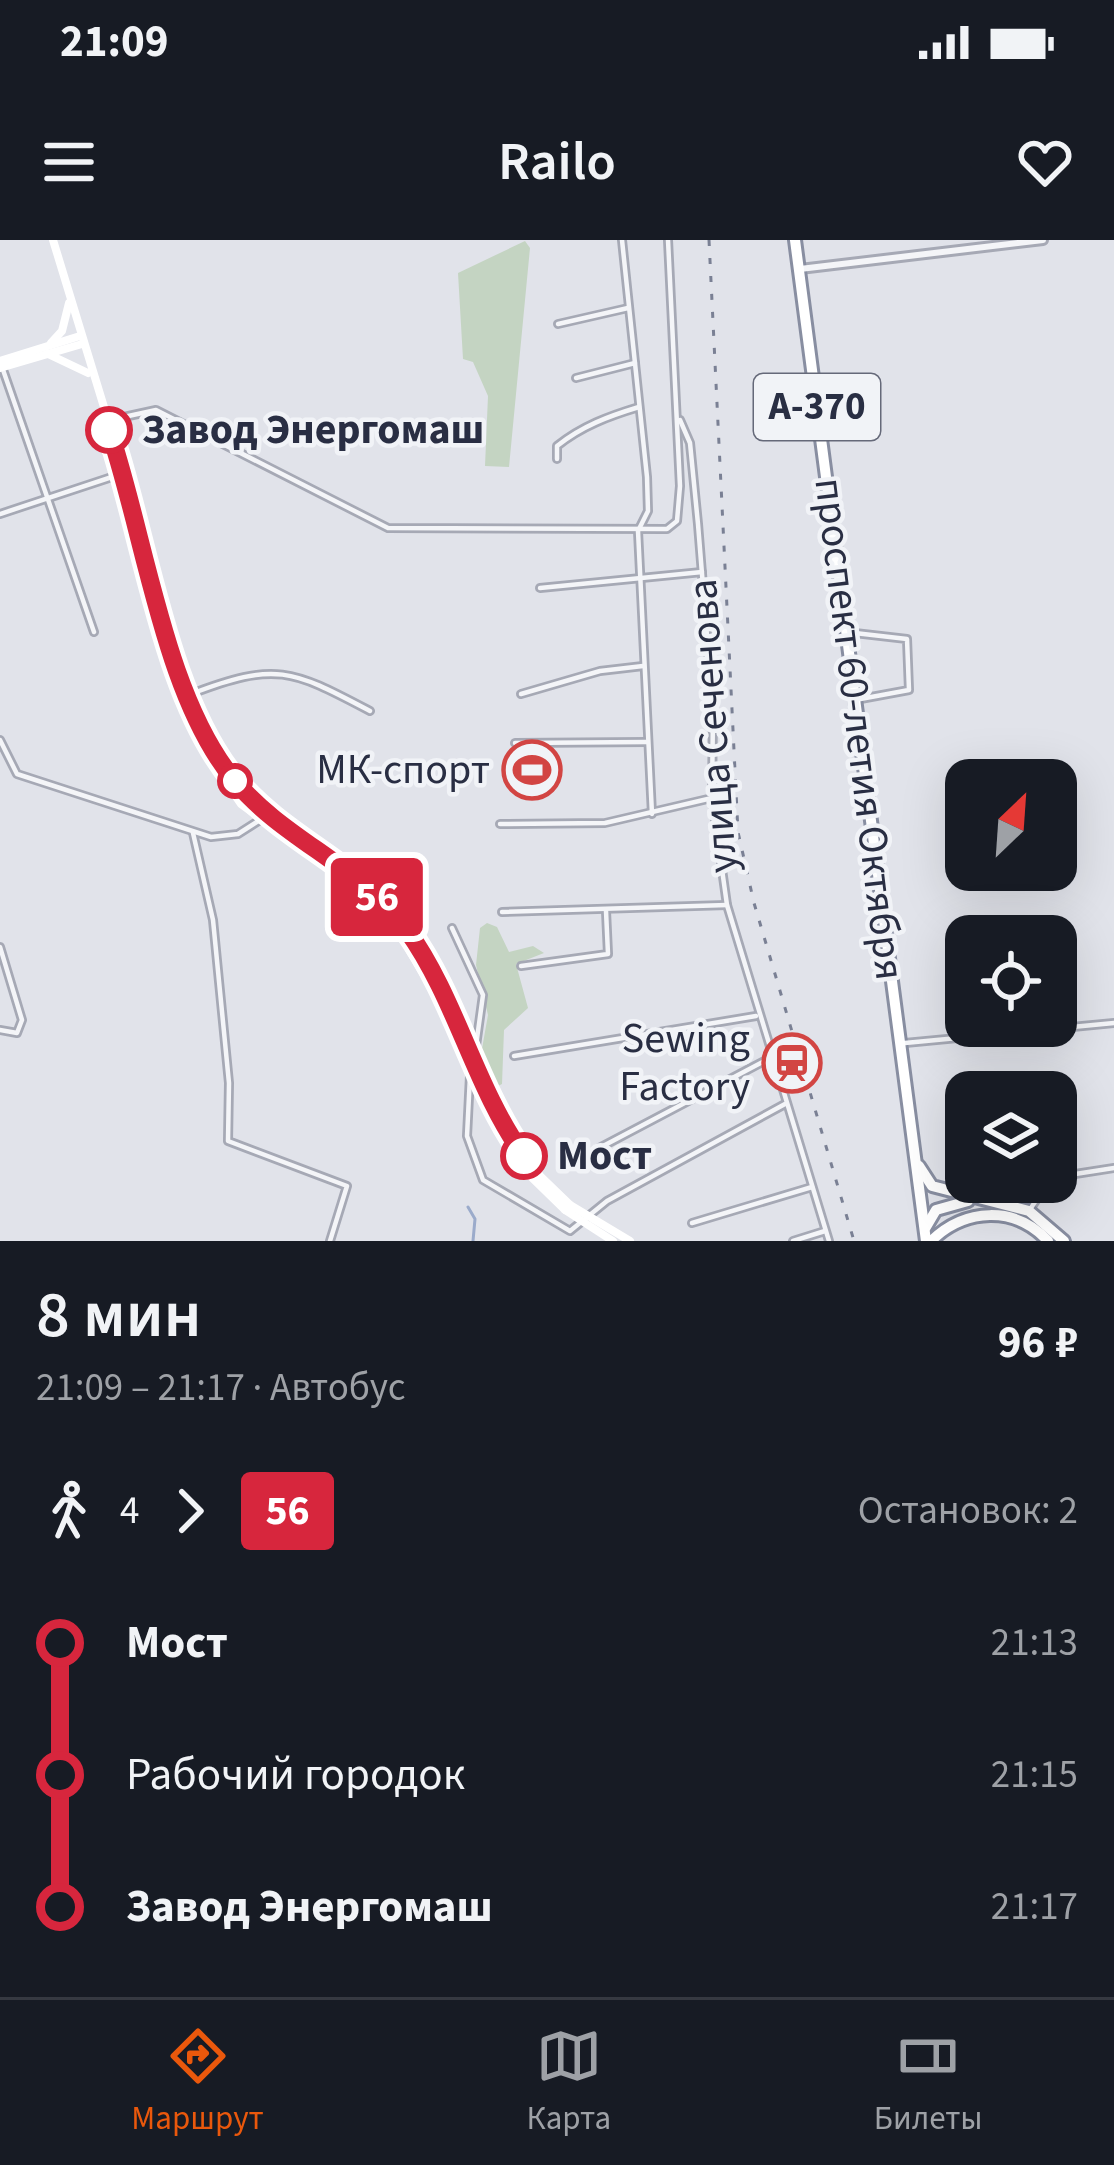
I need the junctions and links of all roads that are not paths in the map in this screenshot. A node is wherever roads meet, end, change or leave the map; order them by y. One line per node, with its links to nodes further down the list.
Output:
1 (52, 240): 7 (main road)
2 (622, 240): 8 (street)
3 (668, 240): 17 (street, улица Сеченова)
4 (796, 240): 6 (highway, проспект 60-летия Октября / А-370)
5 (1040, 240): 6 (street)
6 (800, 269): 28 (highway, проспект 60-летия Октября / А-370)
7 (70, 297): 10 (main road); 11 (main road)
8 (628, 308): 9 (street); 13 (street)
9 (558, 324)
10 (81, 340): 11 (main road); 14 (main road)
11 (46, 351): 12 (main road); 14 (main road)
12 (1, 363): 21 (street)
13 (635, 363): 15 (street); 16 (street)
14 (91, 376): 18 (main road)
15 (576, 378)
16 (639, 407): 19 (street); 23 (street)
17 (677, 415): 23 (street, улица Сеченова); 24 (street, улица Сеченова)
18 (106, 421): 20 (main road); 23 (street)
19 (556, 459)
20 (124, 472): 21 (street); 31 (main road)
21 (48, 498): 22 (street); 27 (street)
22 (0, 514)
23 (638, 531): 25 (street)
24 (702, 572): 25 (street); 37 (street, улица Сеченова)
25 (644, 578): 26 (street); 29 (street)
26 (540, 588)
27 (94, 632)
28 (846, 632): 32 (highway, проспект 60-летия Октября / А-370); 32 (street)
29 (644, 666): 30 (street); 35 (street)
30 (521, 694)
31 (184, 696): 33 (street); 39 (main road)
32 (855, 700): 51 (highway, проспект 60-летия Октября / А-370)
33 (370, 711)
34 (0, 740): 41 (street)
35 (649, 742): 36 (street); 38 (street)
36 (515, 743)
37 (712, 798): 38 (street); 42 (street, улица Сеченова)
38 (652, 814): 40 (street)
39 (264, 817): 41 (street); 64 (main road, bridge)
40 (500, 824)
41 (193, 833): 69 (street)
42 (727, 904): 43 (street); 48 (street, улица Сеченова)
43 (606, 911): 44 (street); 47 (street)
44 (502, 912)
45 (452, 928): 54 (street)
46 (0, 947): 50 (street)
47 (520, 966)
48 (759, 1015): 52 (street); 53 (street, улица Сеченова)
49 (1114, 1023): 51 (street)
50 (0, 1030)
51 (899, 1044): 55 (highway, проспект 60-летия Октября / А-370)
52 (514, 1056)
53 (772, 1057): 54 (street, улица Сеченова); 56 (street)
54 (787, 1103): 59 (street, улица Сеченова)
55 (913, 1146): 60 (highway, проспект 60-летия Октября / А-370); 68 (highway, проспект 60-летия Октября / А-370)
56 (567, 1166)
57 (1114, 1168): 58 (street)
58 (1077, 1174)
59 (812, 1187): 66 (street); 67 (street, улица Сеченова)
60 (945, 1190)
61 (965, 1203): 68 (highway)
62 (991, 1203): 65 (highway, проспект 60-летия Октября / А-370)
63 (1034, 1203): 65 (street)
64 (568, 1208): 70 (main road, bridge); 71 (main road, bridge)
65 (1029, 1211): 75 (highway, проспект 60-летия Октября / А-370)
66 (692, 1223)
67 (825, 1231): 72 (street); 73 (street, улица Сеченова)
68 (927, 1240): 74 (highway)
69 (330, 1241)
70 (613, 1241)
71 (630, 1241)
72 (793, 1241)
73 (829, 1241)
74 (1048, 1241)
75 (1064, 1241)

